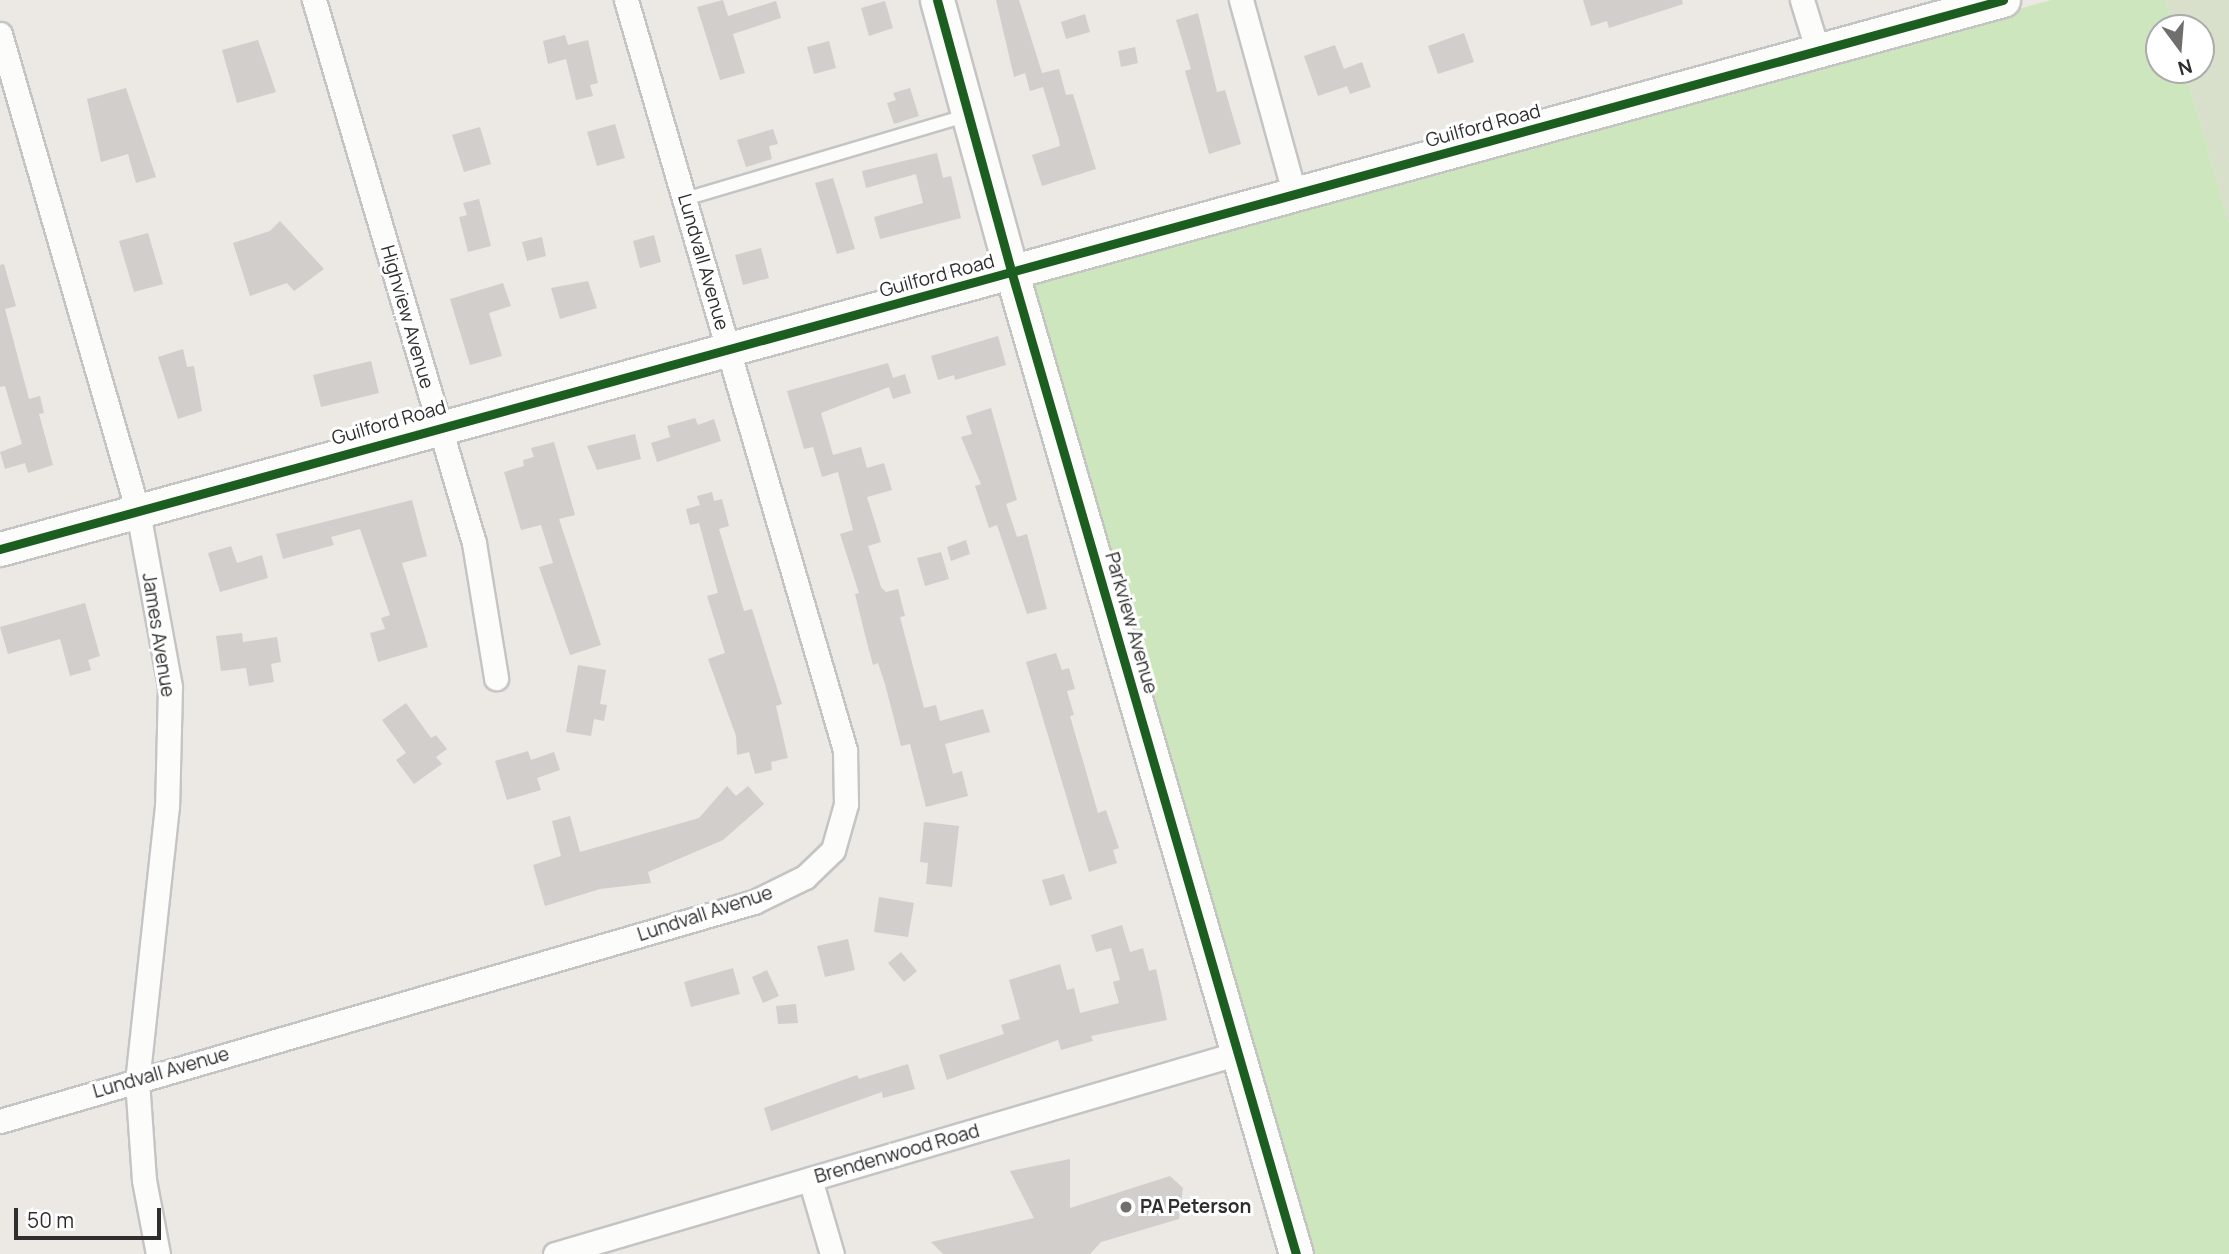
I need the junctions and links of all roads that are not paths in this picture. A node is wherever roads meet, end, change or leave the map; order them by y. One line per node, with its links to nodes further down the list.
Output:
1 (314, 0): 14 (street, Highview Avenue)
2 (626, 0): 11 (street, Lundvall Avenue)
3 (937, 0): 9 (street, Parkview Avenue)
4 (1241, 0): 10 (street)
5 (1802, 0): 8 (street)
6 (2003, 0): 8 (street, Guilford Road)
7 (0, 34): 15 (street, James Avenue)
8 (1818, 52): 10 (street, Guilford Road)
9 (970, 115): 11 (lane); 12 (street, Parkview Avenue)
10 (1295, 196): 12 (street, Guilford Road)
11 (685, 199): 13 (street, Lundvall Avenue)
12 (1012, 274): 13 (street, Guilford Road); 18 (street, Parkview Avenue)
13 (729, 351): 14 (street, Guilford Road); 19 (street, Lundvall Avenue)
14 (440, 426): 15 (street, Guilford Road); 17 (street, Highview Avenue)
15 (138, 512): 16 (street, Guilford Road); 19 (street, James Avenue)
16 (0, 549)
17 (496, 678)
18 (1239, 1053): 21 (street, Brendenwood Road); 25 (street, Parkview Avenue)
19 (137, 1080): 20 (street, Lundvall Avenue); 22 (street, James Avenue)
20 (0, 1121)
21 (810, 1179): 23 (street, Brendenwood Road); 24 (street)
22 (158, 1254)
23 (555, 1254)
24 (832, 1254)
25 (1296, 1254)

